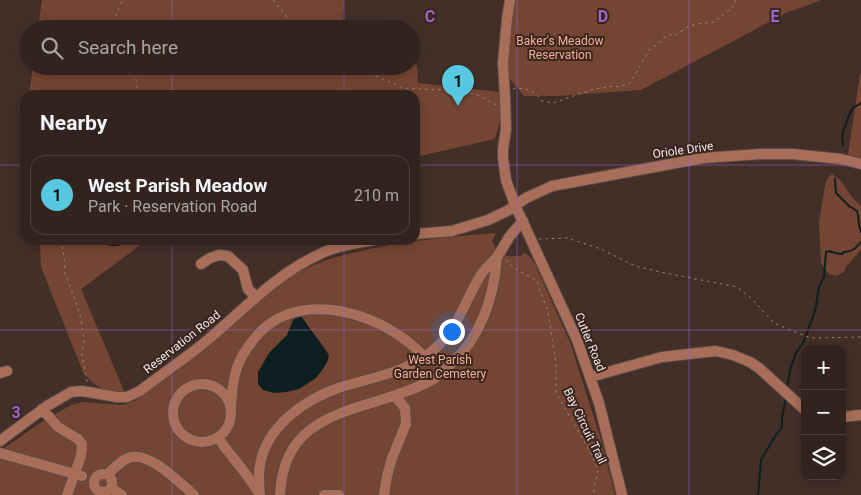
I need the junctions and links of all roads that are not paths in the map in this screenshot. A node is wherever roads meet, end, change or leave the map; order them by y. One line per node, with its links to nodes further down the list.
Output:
1 (510, 0): 3 (street)
2 (861, 164): 3 (street, Oriole Drive)
3 (515, 205): 4 (street, Cutler Road); 5 (street)
4 (523, 221): 7 (street); 11 (street, Cutler Road)
5 (420, 234)
6 (346, 245): 9 (street, Reservation Road)
7 (501, 258): 10 (street); 12 (street)
8 (201, 264): 9 (street)
9 (256, 297): 15 (street, Reservation Road)
10 (424, 356): 14 (street); 25 (street)
11 (590, 377): 13 (street); 33 (street, Cutler Road)
12 (395, 396): 29 (street); 32 (street)
13 (801, 406)
14 (231, 408): 18 (street); 18 (street)
15 (42, 409): 19 (street, Reservation Road); 22 (street)
16 (861, 415): 17 (street)
17 (846, 417)
18 (218, 438): 25 (street)
19 (0, 441)
20 (0, 454): 22 (street)
21 (107, 475): 22 (street); 23 (street); 28 (street)
22 (84, 477): 24 (street); 26 (street)
23 (111, 488): 24 (street); 27 (street)
24 (97, 493)
25 (260, 494)
26 (67, 495)
27 (122, 495)
28 (194, 495)
29 (280, 495)
30 (324, 495): 31 (street)
31 (339, 495)
32 (384, 495)
33 (622, 495)

